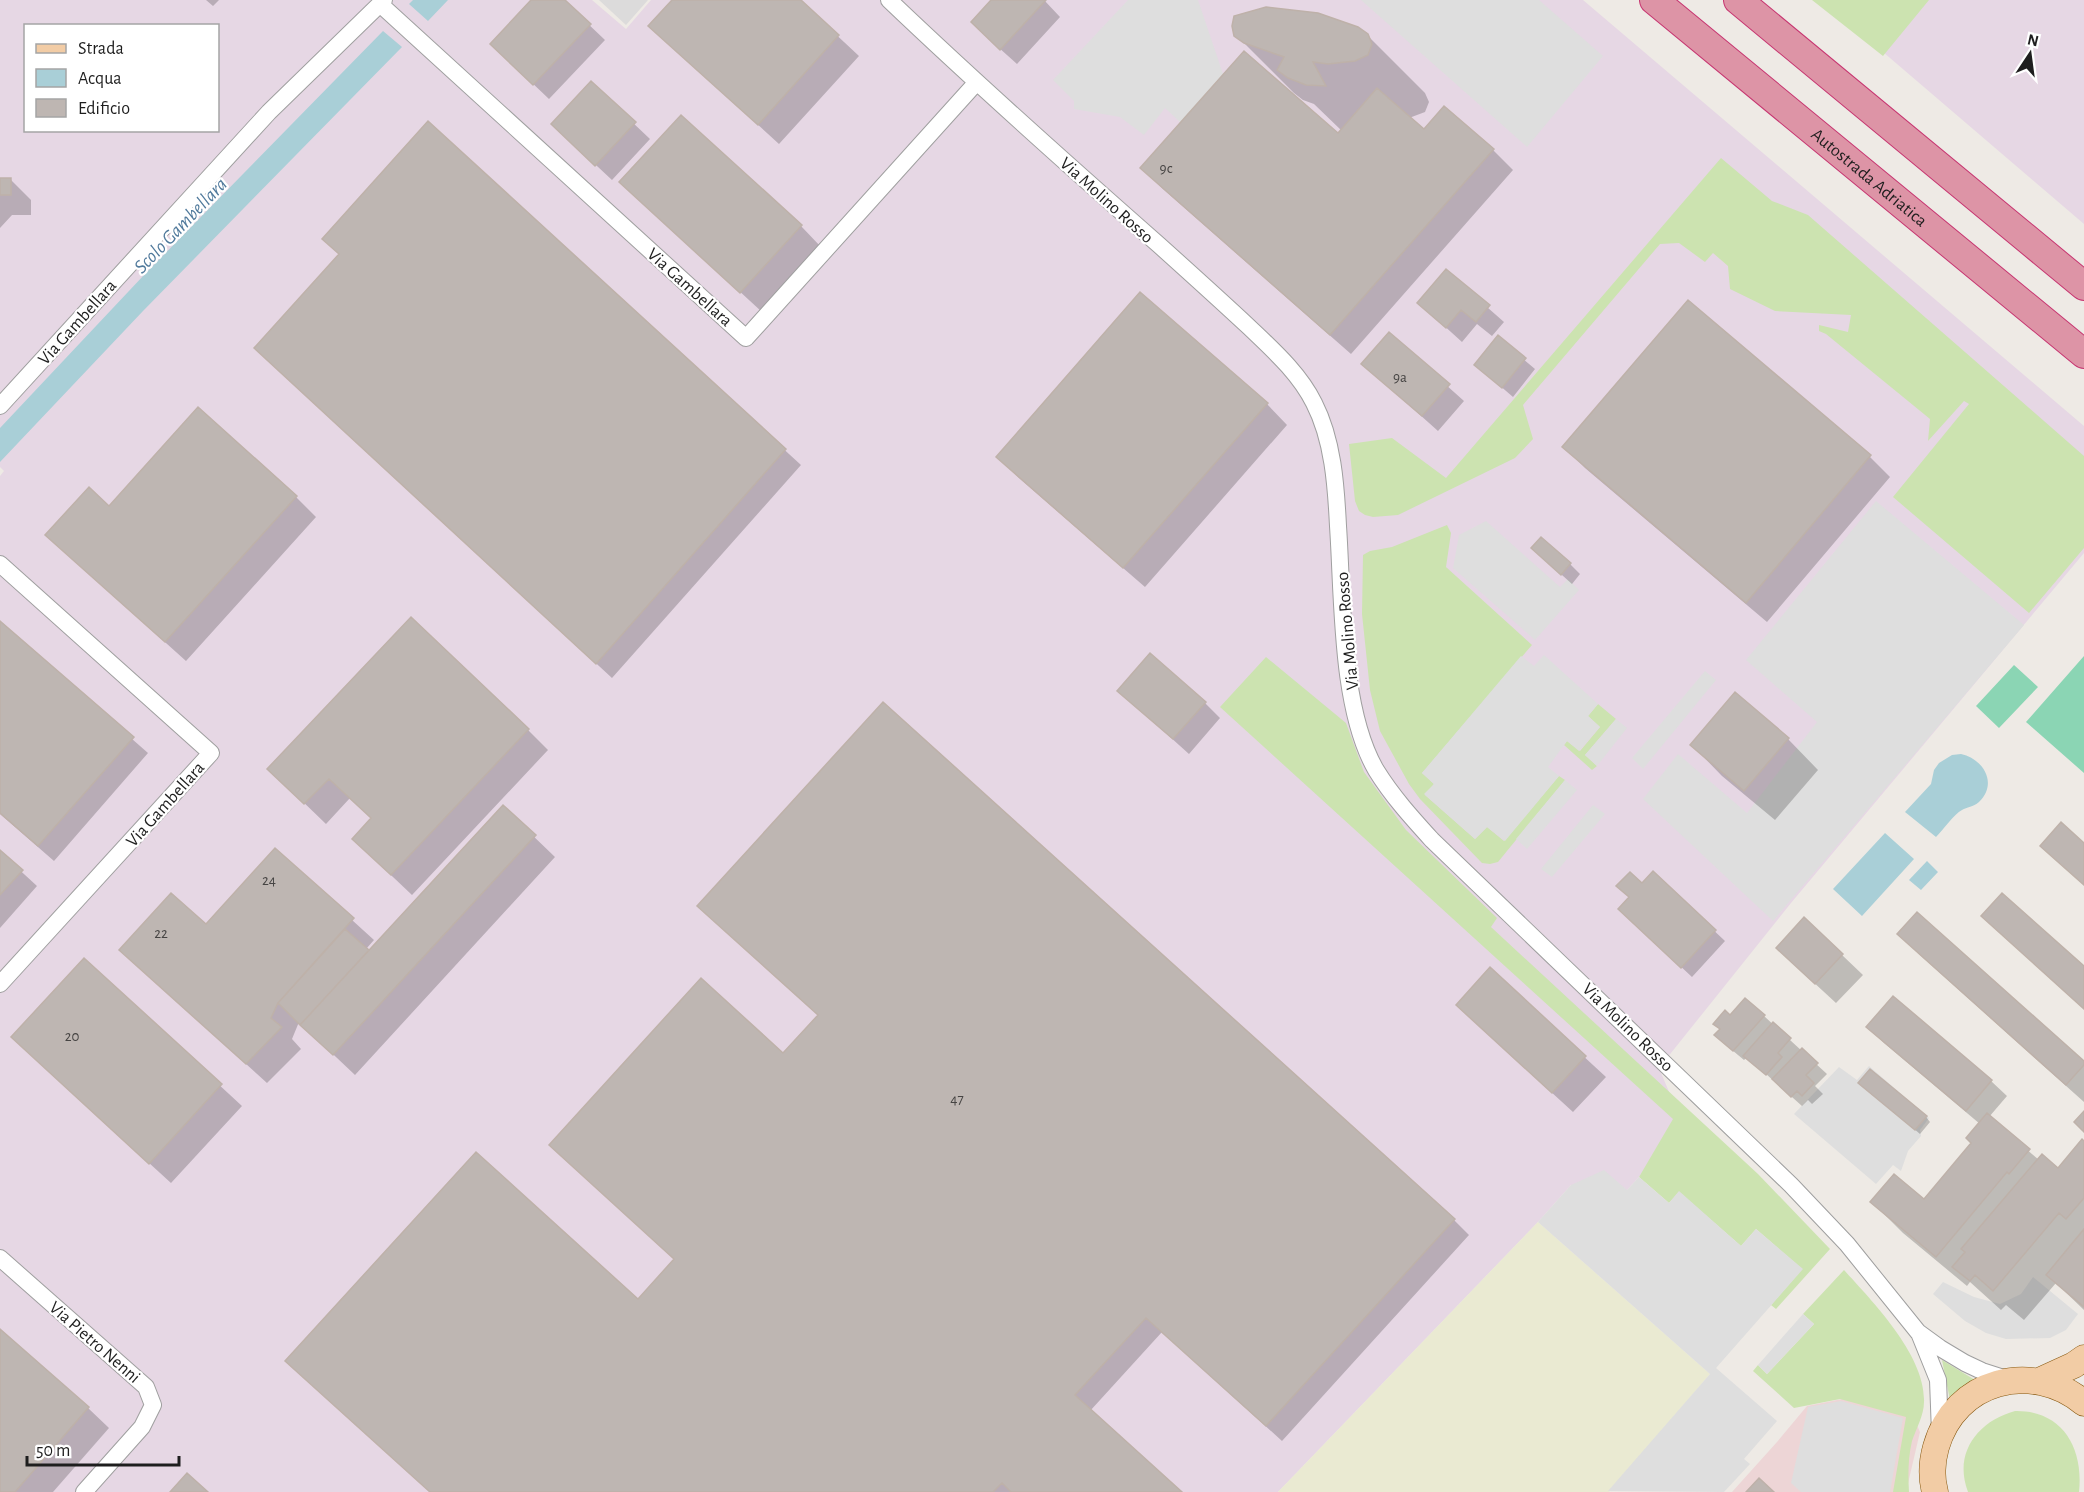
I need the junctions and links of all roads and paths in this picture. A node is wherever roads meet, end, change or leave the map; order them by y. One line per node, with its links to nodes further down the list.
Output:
1 (889, 0): 5 (street, Via Molino Rosso)
2 (1654, 0): 7 (highway, Autostrada Adriatica)
3 (1738, 0): 6 (highway)
4 (382, 2): 5 (street, Via Gambellara); 8 (street, Via Gambellara)
5 (976, 83): 12 (street, Via Molino Rosso)
6 (2084, 286)
7 (2084, 354)
8 (0, 406)
9 (0, 564): 10 (street, Via Gambellara)
10 (0, 984)
11 (0, 1258): 19 (street, Via Pietro Nenni)
12 (1918, 1332): 14 (street, Via Molino Rosso); 17 (street, Via Molino Rosso)
13 (2084, 1358): 15 (main road)
14 (2011, 1380): 15 (main road); 17 (main road)
15 (2039, 1381): 16 (main road)
16 (2084, 1403)
17 (1940, 1434): 18 (main road)
18 (1934, 1489)
19 (84, 1492)

